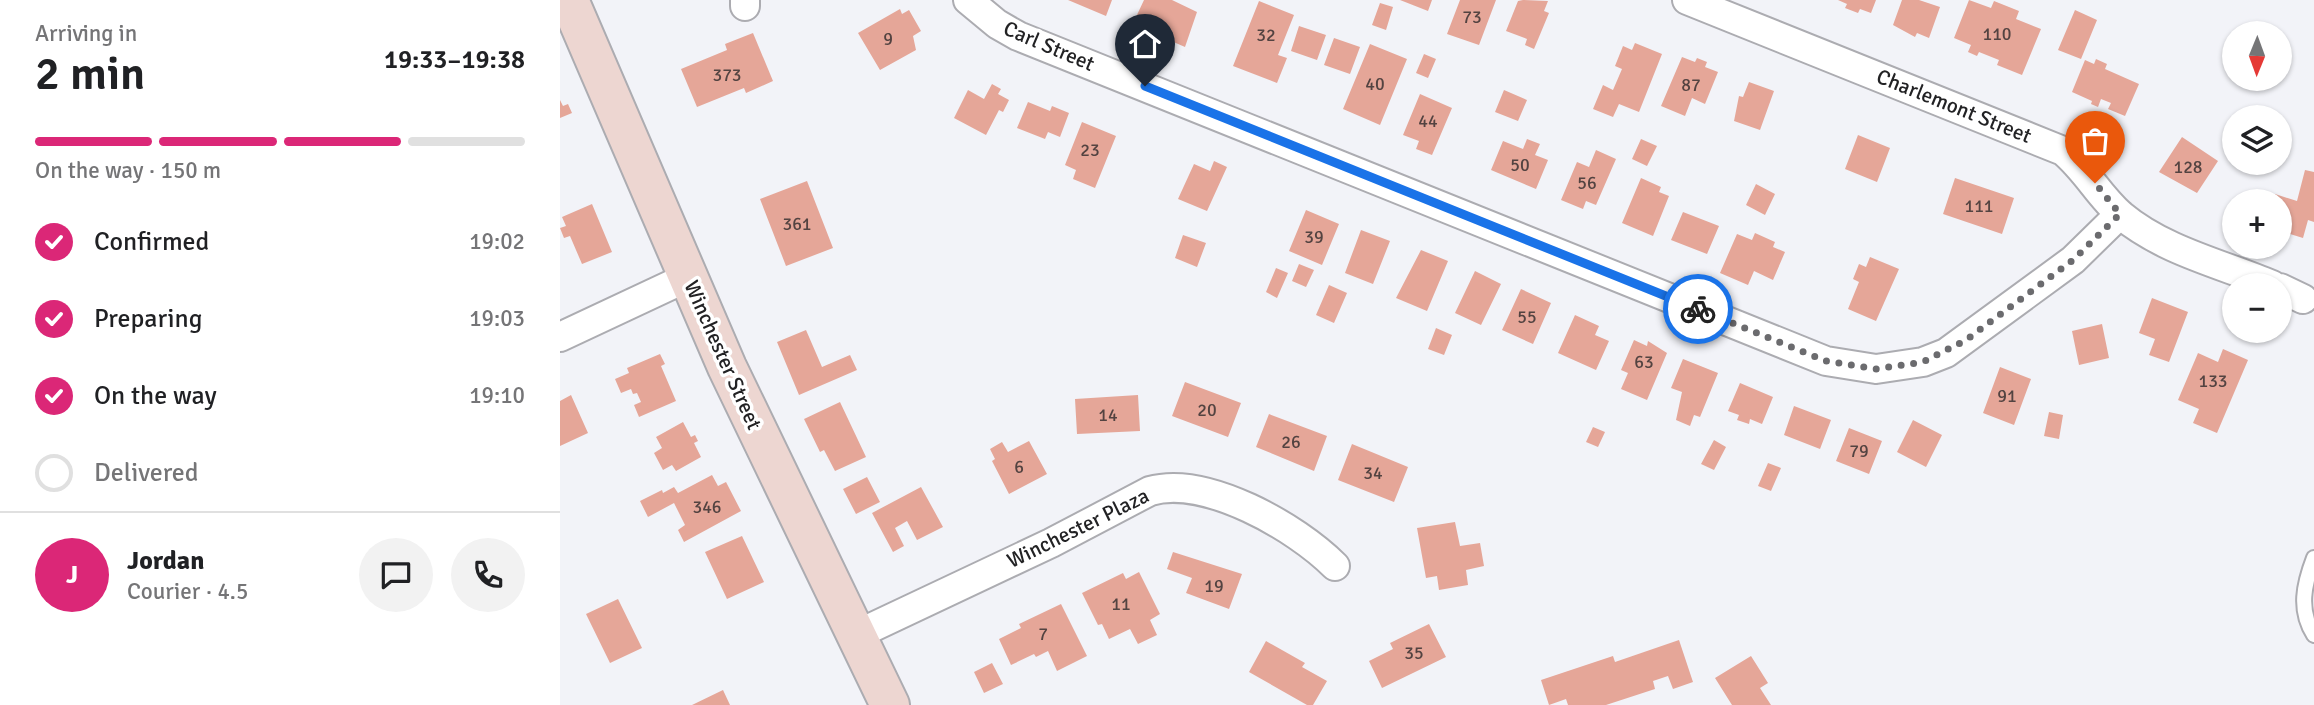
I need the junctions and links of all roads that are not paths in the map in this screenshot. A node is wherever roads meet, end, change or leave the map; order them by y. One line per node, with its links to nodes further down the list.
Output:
1 (569, 0): 6 (street, Winchester Street)
2 (968, 0): 4 (street, Carl Street)
3 (1687, 0): 4 (street, Charlemont Street)
4 (2120, 214): 5 (street, Charlemont Street)
5 (2242, 273)
6 (688, 277): 7 (street); 10 (street, Winchester Street)
7 (560, 337)
8 (2314, 558): 11 (lane)
9 (1335, 566): 10 (street, Winchester Plaza)
10 (856, 635): 12 (street, Winchester Street)
11 (2314, 635)
12 (890, 705)

